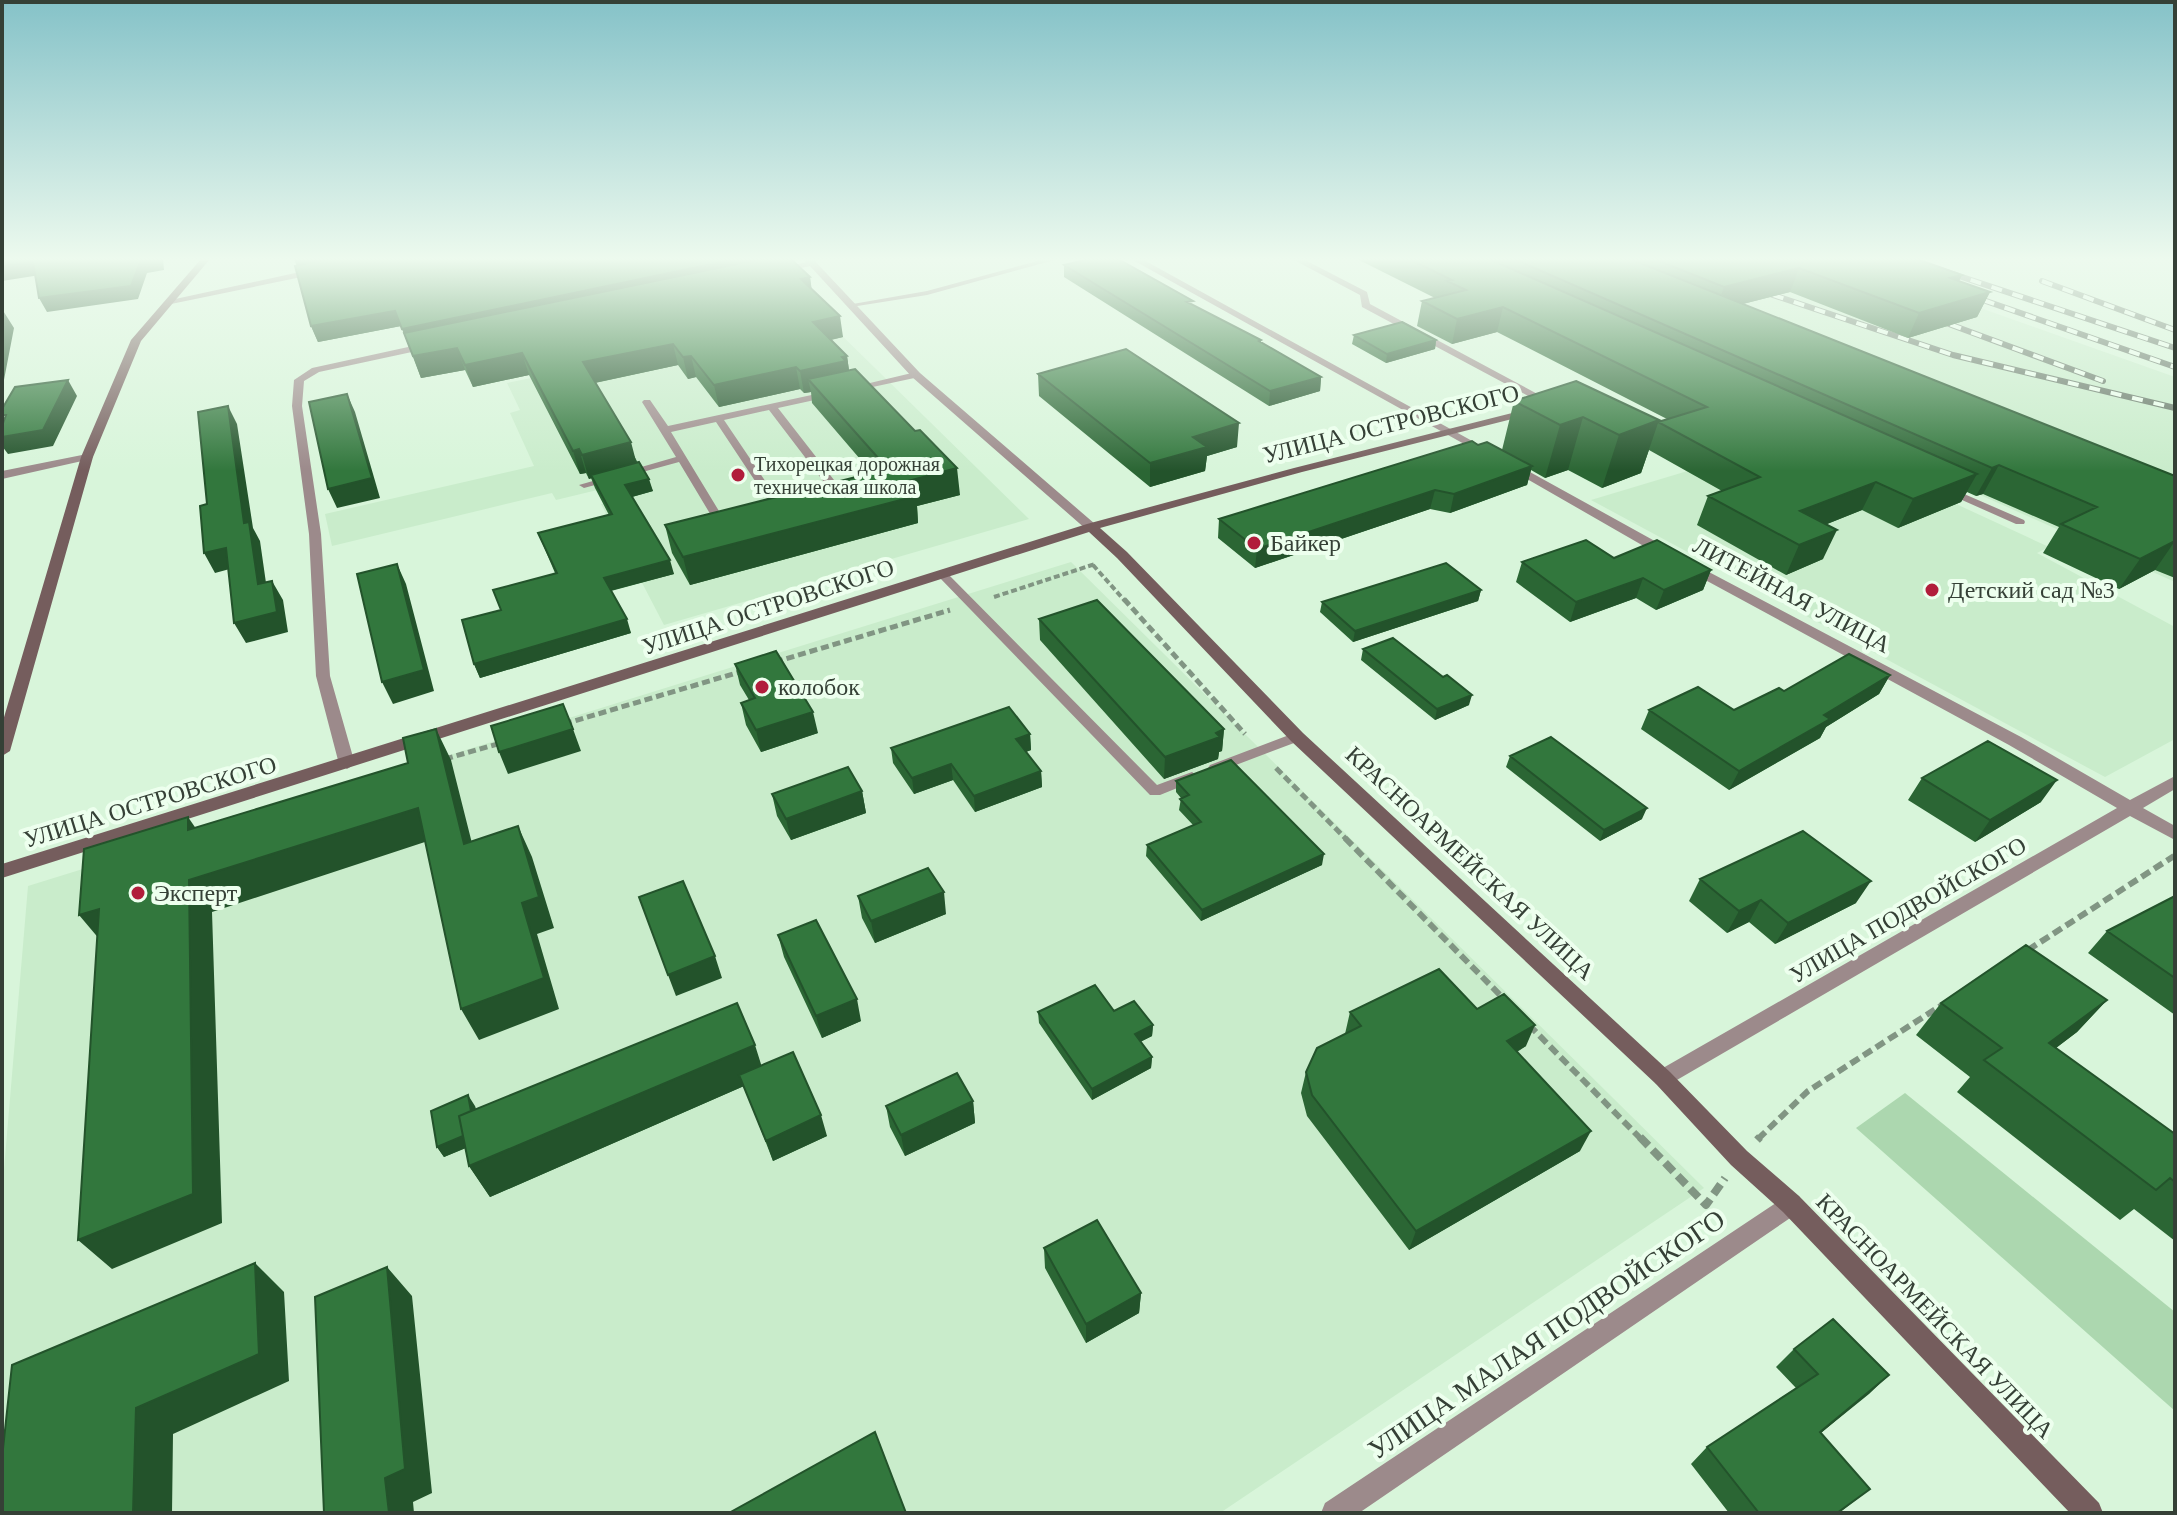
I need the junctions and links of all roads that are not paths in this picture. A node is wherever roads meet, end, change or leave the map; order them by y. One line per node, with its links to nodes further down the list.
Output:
1 (145, 330): 12 (street)
2 (874, 330): 6 (street, КРАСНОАРМЕЙСКАЯ УЛИЦА)
3 (1264, 330): 11 (street, ЛИТЕЙНАЯ УЛИЦА)
4 (1411, 330): 11 (street, УЛИЦА ОСТРОВСКОГО)
5 (449, 341): 27 (street)
6 (916, 375): 8 (lane); 23 (street, КРАСНОАРМЕЙСКАЯ УЛИЦА)
7 (647, 402): 10 (lane)
8 (772, 407): 9 (lane); 17 (lane)
9 (718, 418): 10 (lane); 19 (lane)
10 (665, 430): 13 (lane)
11 (1450, 432): 23 (street, УЛИЦА ОСТРОВСКОГО); 29 (street, ЛИТЕЙНАЯ УЛИЦА)
12 (87, 457): 14 (street); 26 (street)
13 (682, 458): 15 (lane); 21 (lane)
14 (2, 475)
15 (584, 485)
16 (1940, 486): 22 (lane)
17 (822, 495)
18 (792, 502): 19 (lane)
19 (777, 506): 20 (lane)
20 (763, 509)
21 (734, 517)
22 (2020, 522)
23 (1091, 527): 24 (street, УЛИЦА ОСТРОВСКОГО); 25 (street, КРАСНОАРМЕЙСКАЯ УЛИЦА)
24 (943, 575): 25 (lane); 27 (street, УЛИЦА ОСТРОВСКОГО)
25 (1297, 737): 32 (street, КРАСНОАРМЕЙСКАЯ УЛИЦА)
26 (2, 751)
27 (347, 764): 31 (street, УЛИЦА ОСТРОВСКОГО)
28 (2175, 782): 29 (street, УЛИЦА ПОДВОЙСКОГО)
29 (2133, 809): 30 (street, ЛИТЕЙНАЯ УЛИЦА); 32 (street, УЛИЦА ПОДВОЙСКОГО)
30 (2175, 834)
31 (2, 871)
32 (1663, 1078): 33 (street, КРАСНОАРМЕЙСКАЯ УЛИЦА)
33 (1791, 1204): 34 (street, УЛИЦА МАЛАЯ ПОДВОЙСКОГО); 35 (street, КРАСНОАРМЕЙСКАЯ УЛИЦА)
34 (1335, 1513)
35 (2089, 1513)

